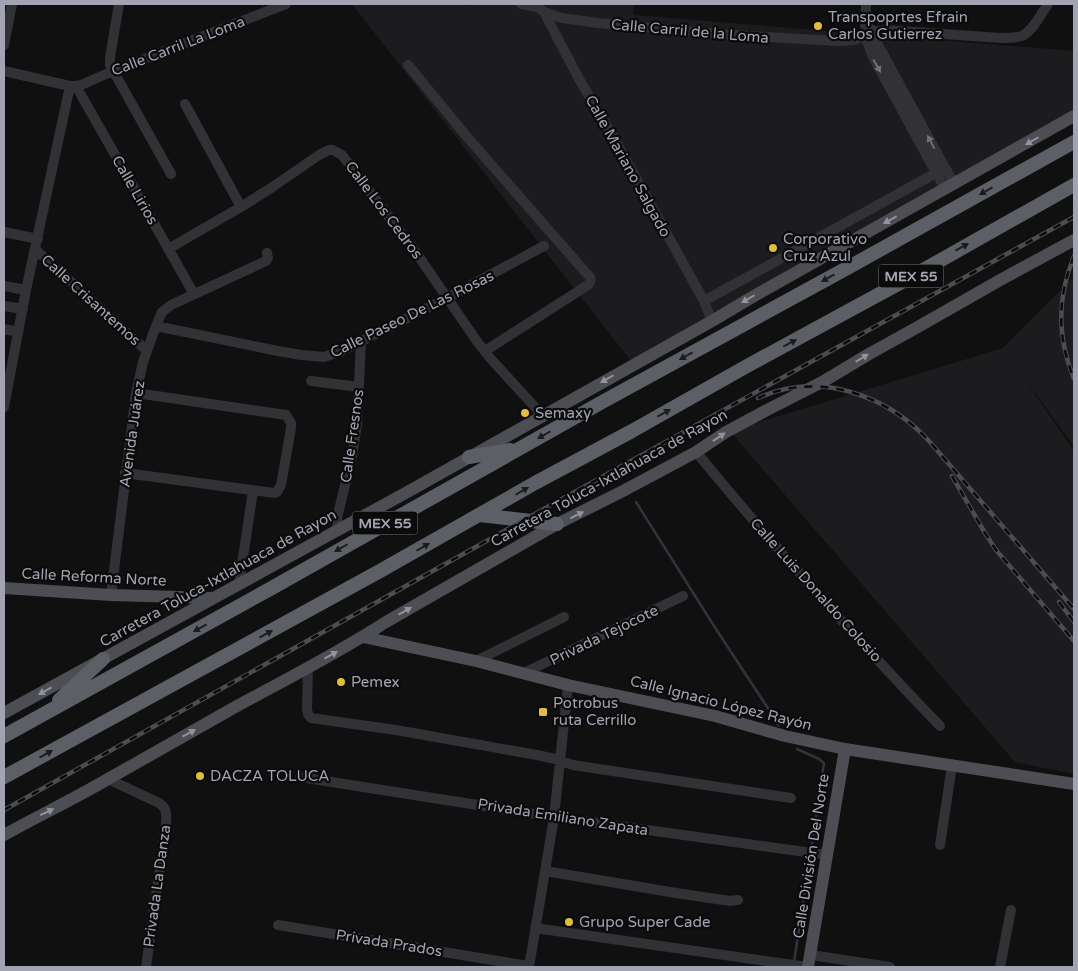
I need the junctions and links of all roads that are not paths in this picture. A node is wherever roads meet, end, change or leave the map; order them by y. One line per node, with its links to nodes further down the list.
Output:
1 (12, 4): 9 (street)
2 (119, 4): 12 (street)
3 (286, 4): 12 (street, Calle Carril La Loma)
4 (521, 4): 7 (street, Calle Carril de la Loma)
5 (866, 4): 8 (street)
6 (1048, 4): 8 (street, Calle Carril de la Loma)
7 (544, 12): 8 (street, Calle Carril de la Loma); 34 (street, Calle Mariano Salgado)
8 (868, 34): 17 (street)
9 (4, 45)
10 (408, 66): 43 (street)
11 (4, 71): 13 (street)
12 (113, 71): 13 (street, Calle Carril La Loma); 18 (street)
13 (73, 86): 25 (street); 28 (street, Calle Lirios)
14 (185, 104): 21 (street)
15 (1074, 116): 20 (main road, Carretera Toluca-Ixtlahuaca de Rayon, one-way to 20)
16 (1074, 142): 51 (highway, MEX 55, one-way to 51)
17 (941, 170): 20 (street); 22 (street)
18 (171, 174)
19 (1074, 184): 56 (highway, Carretera Toluca-Ixtlahuaca de Rayon / MEX 55, one-way to 19)
20 (950, 186): 26 (main road, Carretera Toluca-Ixtlahuaca de Rayon, one-way to 26)
21 (241, 207): 28 (street, Calle Los Cedros); 33 (street, Calle Los Cedros)
22 (839, 227): 26 (street); 34 (street)
23 (4, 232): 25 (street)
24 (1074, 240): 52 (main road, Carretera Toluca-Ixtlahuaca de Rayon, one-way to 24)
25 (37, 244): 31 (street); 42 (street, Calle Crisantemos)
26 (848, 244): 37 (main road, Carretera Toluca-Ixtlahuaca de Rayon, one-way to 37)
27 (544, 246): 33 (street, Calle Paseo De Las Rosas)
28 (168, 249): 32 (street, Calle Lirios)
29 (267, 253): 32 (street, Avenida Juárez)
30 (4, 286): 31 (street)
31 (26, 290): 36 (street)
32 (194, 294): 38 (street, Avenida Juárez)
33 (447, 298): 41 (street, Calle Paseo De Las Rosas); 43 (street, Calle Los Cedros)
34 (704, 301): 37 (street, Calle Mariano Salgado)
35 (4, 306): 36 (street)
36 (23, 309): 40 (street)
37 (712, 321): 50 (main road, Carretera Toluca-Ixtlahuaca de Rayon, one-way to 50)
38 (156, 326): 41 (street, Calle Paseo De Las Rosas); 42 (street, Avenida Juárez)
39 (4, 329): 40 (street)
40 (18, 332): 44 (street)
41 (361, 341): 46 (street, Calle Fresnos)
42 (147, 351): 48 (street, Avenida Juárez)
43 (488, 355): 50 (street, Calle Los Cedros)
44 (7, 367): 47 (street)
45 (311, 381): 46 (street)
46 (359, 387): 58 (street, Calle Fresnos)
47 (5, 391): 49 (street)
48 (136, 393): 54 (street, Avenida Juárez); 55 (street)
49 (4, 407)
50 (543, 416): 53 (main road, Carretera Toluca-Ixtlahuaca de Rayon)
51 (523, 447): 53 (highway); 72 (highway, MEX 55, one-way to 72)
52 (696, 452): 57 (main road, Carretera Toluca-Ixtlahuaca de Rayon, one-way to 52); 73 (street, Calle Luis Donaldo Colosio)
53 (469, 457): 58 (main road, Carretera Toluca-Ixtlahuaca de Rayon)
54 (125, 474): 55 (street); 61 (street, Avenida Juárez)
55 (253, 491): 59 (street)
56 (479, 515): 57 (highway); 78 (highway, Carretera Toluca-Ixtlahuaca de Rayon / MEX 55, one-way to 56)
57 (557, 524): 65 (main road, Carretera Toluca-Ixtlahuaca de Rayon, one-way to 57)
58 (338, 530): 59 (main road, Carretera Toluca-Ixtlahuaca de Rayon)
59 (239, 584): 63 (main road, Carretera Toluca-Ixtlahuaca de Rayon)
60 (4, 588): 61 (main road, Calle Reforma Norte)
61 (111, 595): 63 (main road, Calle Reforma Norte)
62 (683, 596): 69 (street, Privada Tejocote)
63 (214, 598): 66 (main road, Carretera Toluca-Ixtlahuaca de Rayon)
64 (564, 617): 67 (street)
65 (363, 637): 67 (main road, Calle Ignacio López Rayón); 68 (main road, Carretera Toluca-Ixtlahuaca de Rayon, one-way to 65)
66 (103, 659): 71 (main road, Carretera Toluca-Ixtlahuaca de Rayon, one-way to 71); 72 (highway)
67 (476, 661): 69 (main road, Calle Ignacio López Rayón)
68 (308, 669): 76 (street); 80 (main road, Carretera Toluca-Ixtlahuaca de Rayon, one-way to 68)
69 (524, 673): 70 (main road, Calle Ignacio López Rayón)
70 (568, 685): 75 (main road, Calle Ignacio López Rayón); 76 (street)
71 (4, 713)
72 (42, 715): 74 (highway, MEX 55)
73 (940, 726)
74 (4, 736)
75 (845, 749): 77 (main road, Calle Ignacio López Rayón); 86 (main road, Calle División Del Norte)
76 (561, 761): 82 (street); 83 (street)
77 (952, 766): 81 (main road, Calle Ignacio López Rayón); 85 (street)
78 (4, 777)
79 (300, 777): 83 (street, Privada Emiliano Zapata)
80 (108, 779): 84 (main road, Carretera Toluca-Ixtlahuaca de Rayon, one-way to 80); 93 (street, Privada La Danza)
81 (1074, 784)
82 (792, 798)
83 (554, 817): 86 (street, Privada Emiliano Zapata); 87 (street)
84 (4, 835)
85 (940, 845)
86 (822, 855): 92 (main road, Calle División Del Norte)
87 (545, 871): 88 (street); 91 (street)
88 (738, 900)
89 (1011, 910): 96 (street)
90 (278, 925): 94 (street, Privada Prados)
91 (535, 928): 92 (street); 94 (street)
92 (807, 964): 95 (street)
93 (146, 967)
94 (529, 967)
95 (890, 967)
96 (1000, 967)

